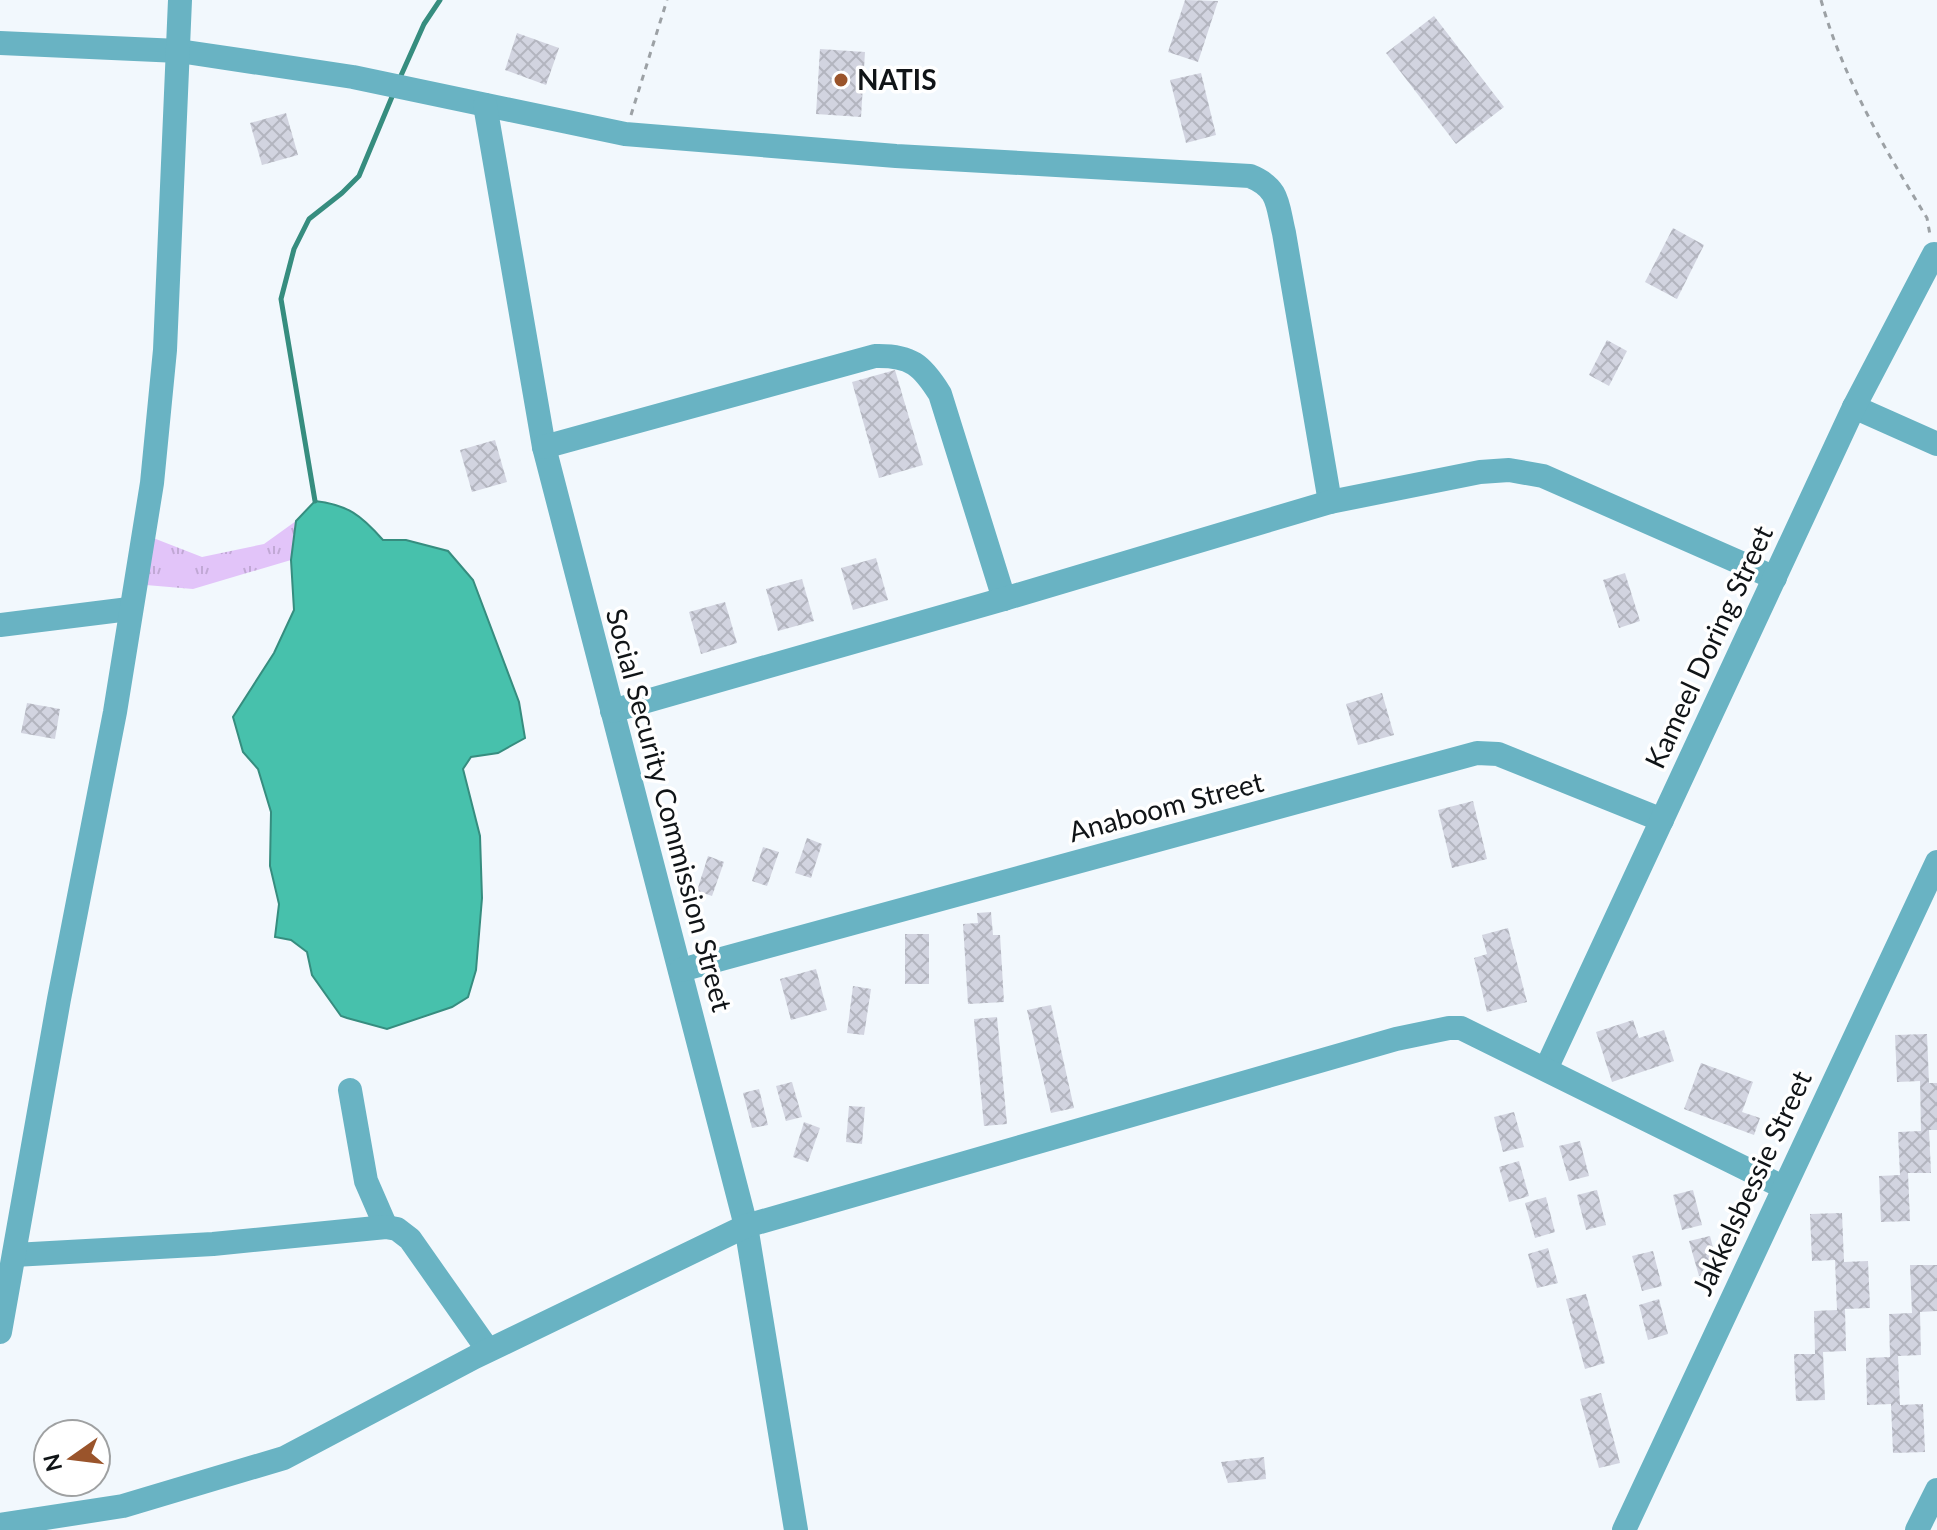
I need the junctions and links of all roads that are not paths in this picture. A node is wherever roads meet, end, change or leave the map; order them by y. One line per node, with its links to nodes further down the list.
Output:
1 (180, 0): 3 (street)
2 (0, 43): 3 (street)
3 (179, 51): 4 (street); 12 (street)
4 (485, 105): 8 (street, Social Security Commission Street); 9 (street)
5 (1934, 254): 6 (street, Kameel Doring Street)
6 (1854, 407): 7 (street); 10 (street, Kameel Doring Street)
7 (1937, 444)
8 (544, 447): 11 (street); 14 (street, Social Security Commission Street)
9 (1330, 502): 10 (street); 11 (street)
10 (1775, 578): 15 (street, Kameel Doring Street)
11 (1004, 599): 14 (street)
12 (129, 609): 13 (street); 23 (street)
13 (0, 625)
14 (612, 711): 17 (street, Social Security Commission Street)
15 (1662, 820): 17 (street, Anaboom Street); 18 (street, Kameel Doring Street)
16 (1937, 862): 20 (street, Jakkelsbessie Street)
17 (681, 970): 21 (street, Social Security Commission Street)
18 (1546, 1069): 20 (street); 21 (street)
19 (350, 1090): 22 (street)
20 (1783, 1187): 30 (street, Jakkelsbessie Street)
21 (746, 1226): 25 (street); 29 (street, Social Security Commission Street)
22 (386, 1227): 23 (street); 25 (street)
23 (14, 1255): 24 (street)
24 (0, 1332)
25 (488, 1350): 27 (street)
26 (1937, 1490): 31 (street)
27 (125, 1518): 28 (street)
28 (0, 1525)
29 (796, 1530)
30 (1624, 1530)
31 (1917, 1530)

